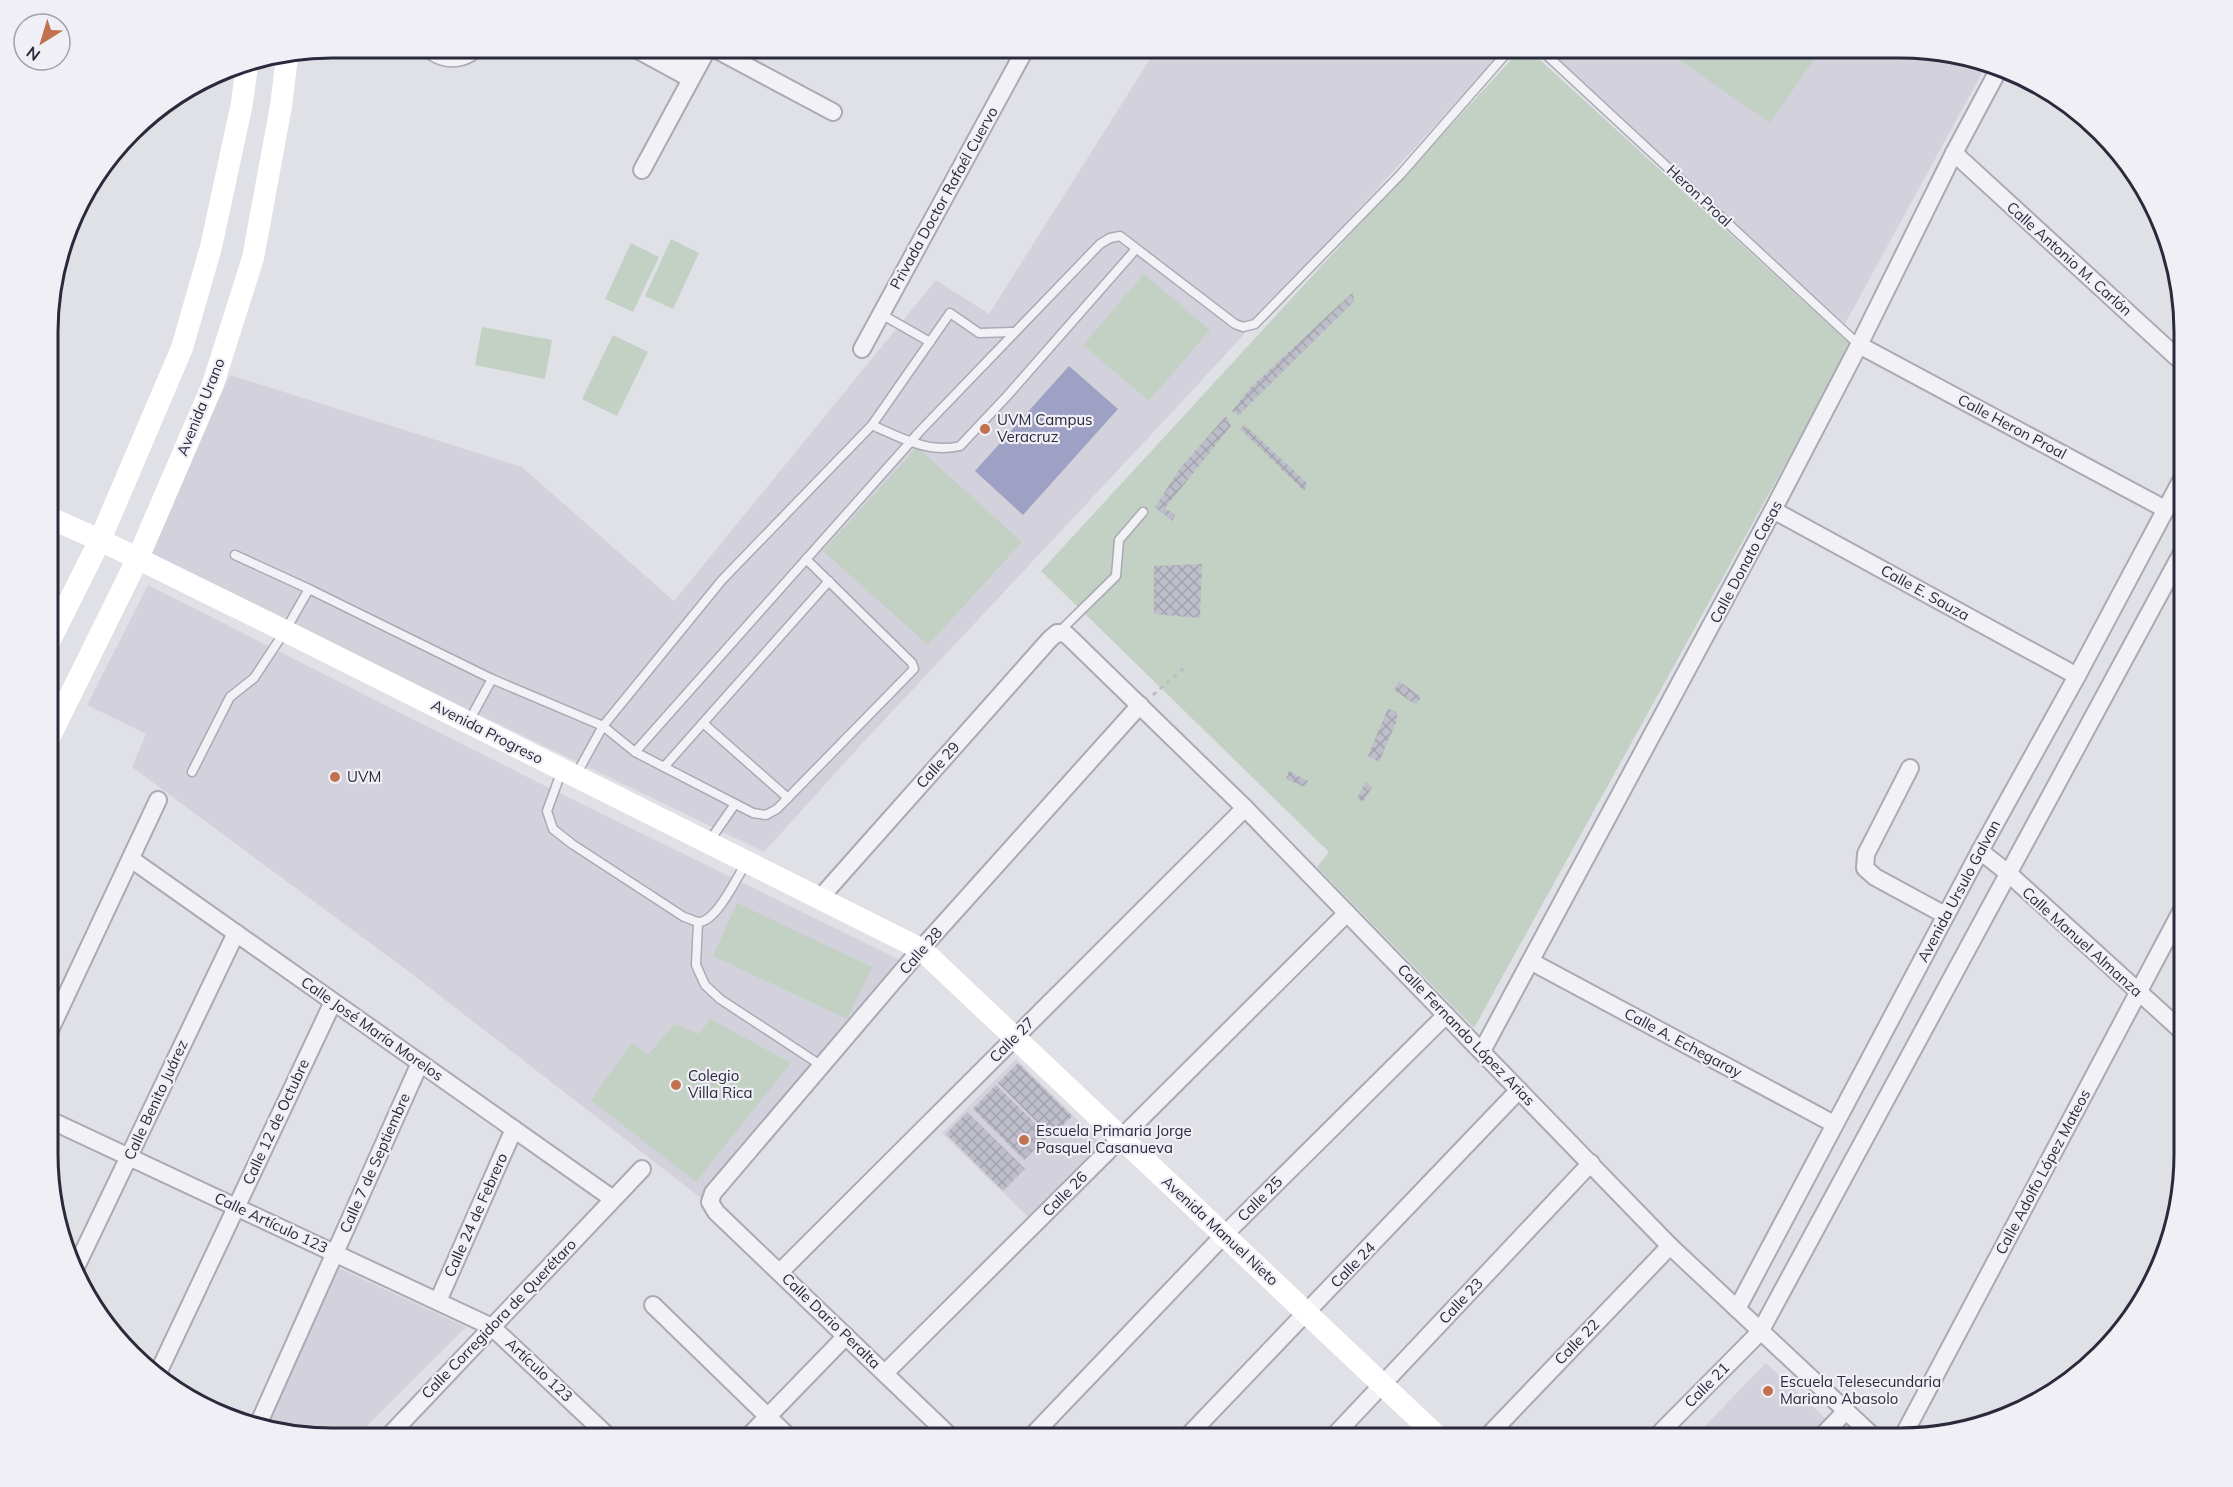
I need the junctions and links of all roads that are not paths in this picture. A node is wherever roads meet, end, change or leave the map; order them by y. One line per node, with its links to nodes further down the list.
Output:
1 (434, 58): 2 (lane)
2 (465, 58)
3 (659, 58): 12 (street)
4 (678, 58): 12 (street)
5 (703, 58): 12 (street)
6 (732, 58): 14 (street)
7 (1021, 58): 18 (street, Privada Doctor Rafaél Cuervo)
8 (1501, 58): 17 (lane)
9 (1550, 58): 21 (lane, Heron Proal)
10 (286, 63): 33 (street, Avenida Urano)
11 (246, 72): 31 (street)
12 (695, 72): 16 (street)
13 (1995, 75): 15 (street, Calle Donato Casas)
14 (833, 112)
15 (1954, 153): 21 (street, Calle Donato Casas); 23 (street, Calle Antonio M. Carlón)
16 (642, 170)
17 (1136, 249): 19 (lane); 25 (lane)
18 (881, 314): 20 (lane); 22 (street, Privada Doctor Rafaél Cuervo)
19 (1013, 332): 20 (lane); 25 (lane)
20 (930, 342): 24 (lane)
21 (1859, 345): 27 (street, Calle Heron Proal); 28 (street, Calle Donato Casas)
22 (862, 349)
23 (2174, 355)
24 (872, 425): 25 (lane); 47 (lane)
25 (910, 442): 34 (lane)
26 (2174, 493): 27 (street, Avenida Ursulo Galvan)
27 (2165, 509): 41 (street, Avenida Ursulo Galvan)
28 (1773, 510): 41 (street, Calle E. Sauza); 69 (street, Calle Donato Casas)
29 (1143, 512): 40 (lane)
30 (58, 522): 31 (street, Avenida Progreso)
31 (100, 540): 33 (street, Avenida Progreso); 38 (street)
32 (235, 555): 37 (lane)
33 (138, 558): 39 (street, Avenida Progreso); 44 (street, Avenida Urano)
34 (806, 559): 36 (lane); 48 (lane)
35 (2174, 567): 61 (street)
36 (829, 581): 46 (lane); 53 (lane)
37 (309, 589): 39 (lane); 42 (lane)
38 (58, 624)
39 (285, 631): 45 (street, Avenida Progreso); 51 (lane)
40 (1057, 633): 43 (street, Calle Fernando López Arias); 62 (street, Calle 29)
41 (2077, 676): 58 (street, Avenida Ursulo Galvan)
42 (492, 680): 45 (lane); 47 (lane)
43 (1140, 705): 56 (street, Calle Fernando López Arias); 68 (street, Calle 28)
44 (58, 720)
45 (468, 723): 52 (street, Avenida Progreso)
46 (704, 723): 49 (lane); 53 (lane)
47 (603, 726): 48 (lane); 52 (lane)
48 (635, 752): 49 (lane)
49 (664, 767): 55 (lane)
50 (1910, 768): 64 (street)
51 (192, 772)
52 (568, 773): 57 (street, Avenida Progreso); 65 (lane)
53 (788, 798): 55 (lane)
54 (158, 800): 59 (street)
55 (735, 804): 57 (lane)
56 (1245, 808): 63 (street, Calle Fernando López Arias); 75 (street, Calle 27)
57 (708, 843): 60 (street, Avenida Progreso)
58 (1980, 851): 61 (street, Calle Manuel Almanza); 64 (street, Avenida Ursulo Galvan)
59 (131, 859): 67 (street, Calle José María Morelos); 72 (street)
60 (747, 862): 62 (street, Avenida Progreso); 65 (lane)
61 (2008, 873): 70 (street, Calle Manuel Almanza); 100 (street)
62 (820, 898): 68 (street, Avenida Progreso)
63 (1347, 913): 73 (street, Calle Fernando López Arias); 83 (street, Calle 26)
64 (1945, 915): 81 (street, Avenida Ursulo Galvan)
65 (698, 922): 78 (lane)
66 (2174, 925): 70 (street, Calle Adolfo López Mateos)
67 (236, 933): 71 (street, Calle José María Morelos); 84 (street, Calle Benito Juárez)
68 (921, 950): 75 (street, Avenida Manuel Nieto); 78 (street, Calle 28)
69 (1532, 962): 76 (street, Calle Donato Casas); 81 (street, Calle A. Echegaray)
70 (2138, 993): 74 (street, Calle Manuel Almanza); 121 (street, Calle Adolfo López Mateos)
71 (333, 1002): 77 (street, Calle José María Morelos); 89 (street, Calle 12 de Octubre)
72 (58, 1013)
73 (1446, 1015): 76 (street, Calle Fernando López Arias); 90 (street, Calle 25)
74 (2174, 1024)
75 (1015, 1037): 83 (street, Avenida Manuel Nieto); 94 (street, Calle 27)
76 (1482, 1052): 79 (street, Calle Fernando López Arias)
77 (420, 1063): 82 (street, Calle José María Morelos); 92 (street, Calle 7 de Septiembre)
78 (822, 1066): 88 (street, Calle 28)
79 (1519, 1090): 85 (street, Calle Fernando López Arias); 98 (street, Calle 24)
80 (58, 1124): 84 (street, Calle Artículo 123)
81 (1834, 1124): 97 (street, Avenida Ursulo Galvan)
82 (514, 1129): 87 (street, Calle José María Morelos); 95 (street, Calle 24 de Febrero)
83 (1122, 1138): 90 (street, Avenida Manuel Nieto); 103 (street, Calle 26)
84 (129, 1157): 89 (street, Calle Artículo 123); 93 (street, Calle Benito Juárez)
85 (1591, 1163): 91 (street, Calle Fernando López Arias); 104 (street, Calle 23)
86 (642, 1169): 87 (street, Calle Corregidora de Querétaro)
87 (613, 1199): 99 (street, Calle Corregidora de Querétaro)
88 (710, 1202): 94 (street, Calle Dario Peralta)
89 (236, 1207): 92 (street, Calle Artículo 123); 102 (street, Calle 12 de Octubre)
90 (1224, 1235): 98 (street, Avenida Manuel Nieto); 113 (street, Calle 25)
91 (1670, 1245): 97 (street, Calle Fernando López Arias); 117 (street, Calle 22)
92 (334, 1253): 95 (street, Calle Artículo 123); 107 (street, Calle 7 de Septiembre)
93 (79, 1260)
94 (780, 1272): 101 (street, Calle Dario Peralta)
95 (438, 1301): 99 (street, Calle Artículo 123)
96 (652, 1305): 106 (street)
97 (1737, 1310): 100 (street, Calle Fernando López Arias)
98 (1307, 1313): 104 (street, Avenida Manuel Nieto); 114 (street, Calle 24)
99 (492, 1327): 108 (street, Calle Corregidora de Querétaro); 109 (street, Artículo 123)
100 (1760, 1332): 105 (street, Calle Fernando López Arias); 118 (street, Calle 21)
101 (846, 1336): 103 (street, Calle Dario Peralta); 106 (street)
102 (161, 1368)
103 (885, 1373): 112 (street, Calle Dario Peralta)
104 (1383, 1384): 115 (street, Calle 23); 116 (street, Avenida Manuel Nieto)
105 (1846, 1411): 119 (street); 120 (street, Calle Fernando López Arias)
106 (768, 1417): 110 (street); 111 (street)
107 (260, 1419)
108 (395, 1429)
109 (600, 1429)
110 (756, 1429)
111 (781, 1429)
112 (943, 1429)
113 (1039, 1429)
114 (1195, 1429)
115 (1340, 1429)
116 (1430, 1429)
117 (1494, 1429)
118 (1663, 1429)
119 (1829, 1429)
120 (1865, 1429)
121 (1907, 1429)

